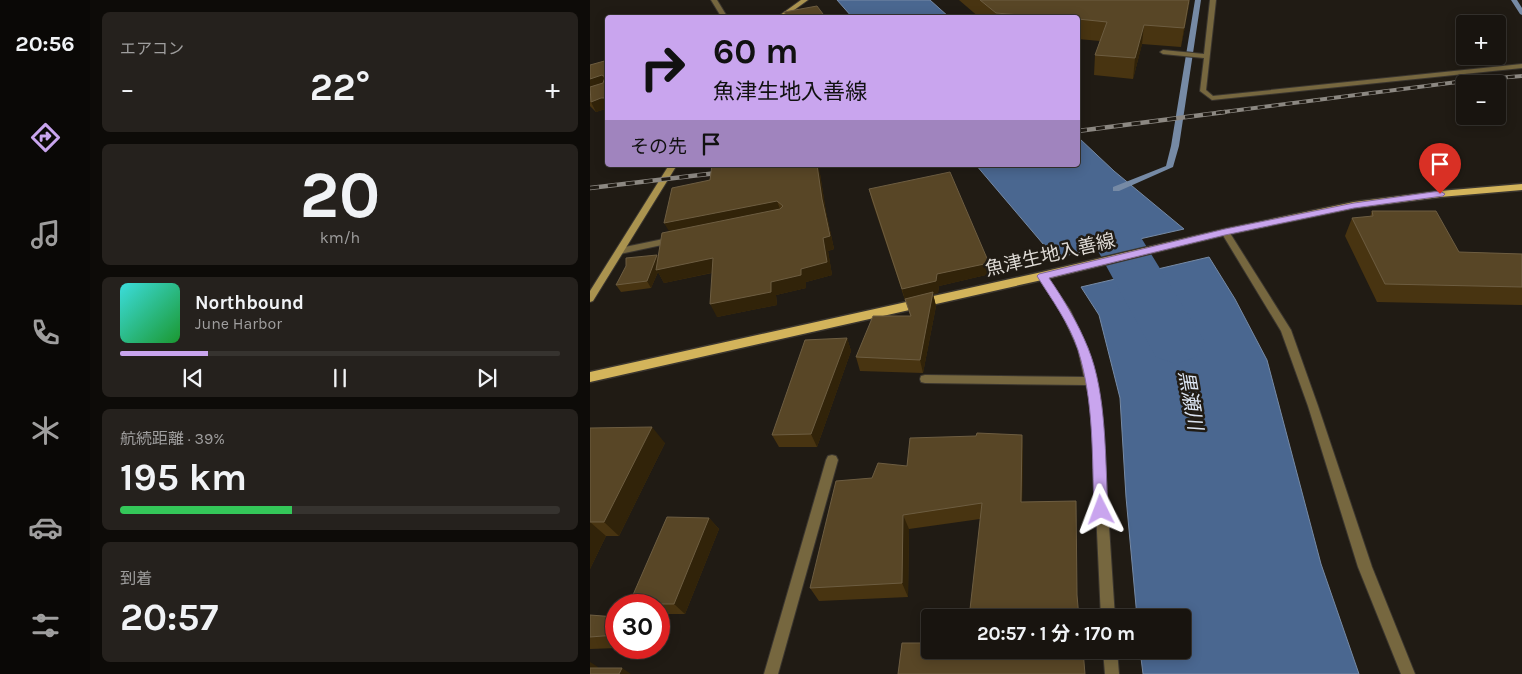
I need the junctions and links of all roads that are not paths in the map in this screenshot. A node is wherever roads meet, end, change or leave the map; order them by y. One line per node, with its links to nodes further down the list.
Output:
1 (714, 0): 4 (street)
2 (805, 0): 5 (main road)
3 (1213, 0): 7 (street)
4 (723, 15)
5 (783, 15)
6 (1163, 52): 7 (street)
7 (1207, 56): 8 (street)
8 (1522, 66)
9 (672, 167): 13 (main road)
10 (1522, 187): 11 (main road, 魚津生地入善線)
11 (1225, 232): 14 (main road, 魚津生地入善線); 24 (street)
12 (686, 238): 13 (street)
13 (620, 251): 15 (main road)
14 (1042, 276): 16 (main road, 魚津生地入善線); 18 (street)
15 (590, 299)
16 (590, 377)
17 (925, 379): 18 (street)
18 (1091, 381): 20 (street)
19 (832, 460): 22 (street)
20 (1107, 609)
21 (1111, 659): 23 (street)
22 (771, 674)
23 (1112, 674)
24 (1408, 674)

